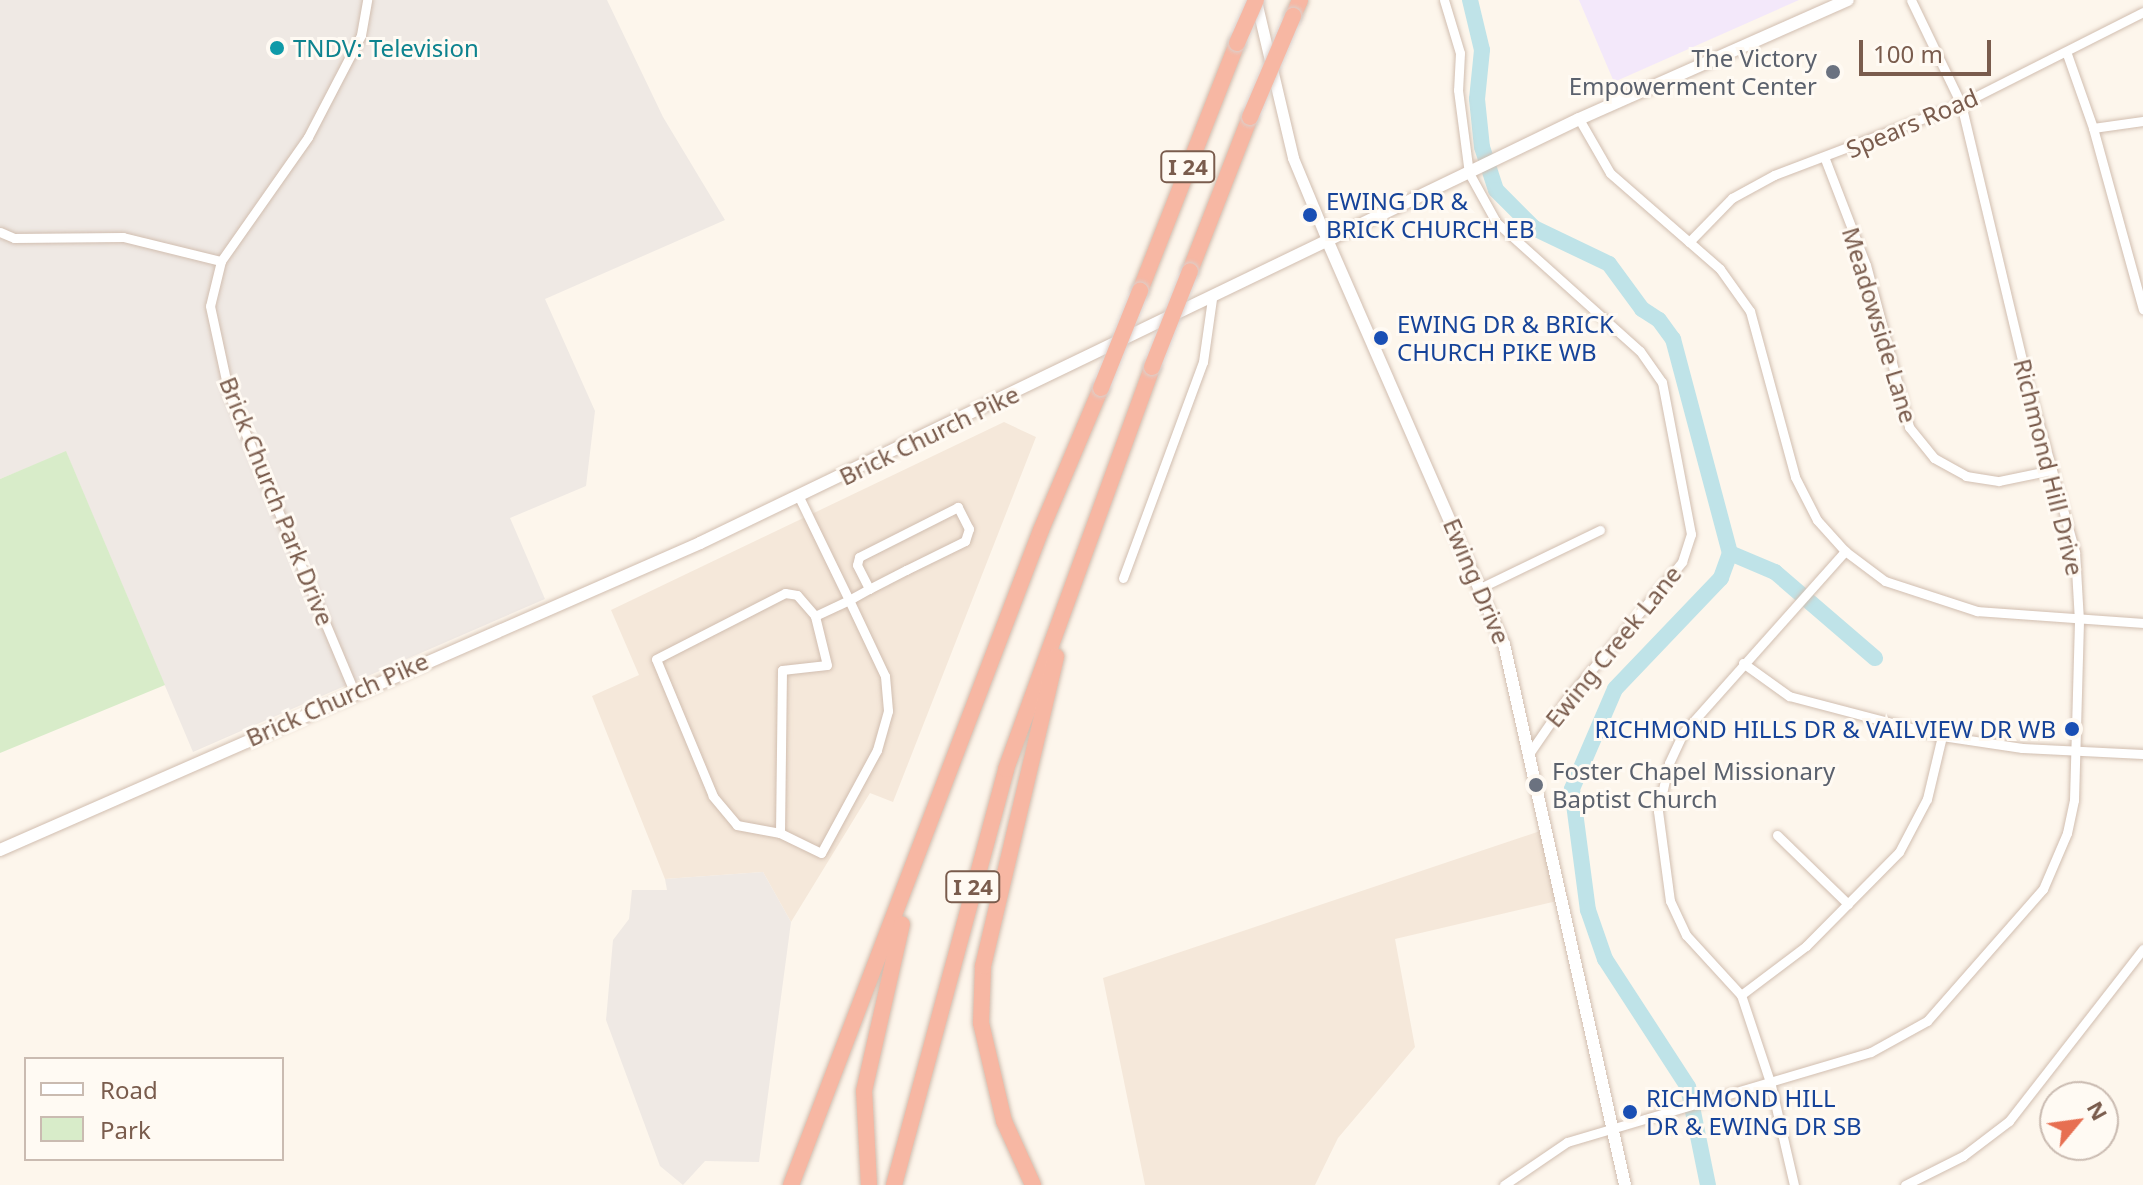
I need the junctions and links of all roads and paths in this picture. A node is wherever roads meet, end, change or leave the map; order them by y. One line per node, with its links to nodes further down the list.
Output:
1 (367, 0): 18 (street, Brick Church Park Drive)
2 (1256, 0): 16 (street, Ewing Drive); 42 (highway, I 24, bridge)
3 (1444, 0): 14 (street, Ewing Creek Lane)
4 (1848, 0): 10 (main road, Brick Church Pike)
5 (1911, 0): 9 (street, Richmond Hill Drive)
6 (1297, 8): 23 (highway, I 24, bridge)
7 (2143, 12): 8 (street, Spears Road)
8 (2067, 54): 9 (street, Spears Road); 12 (street)
9 (1961, 104): 13 (street, Spears Road); 21 (street, Richmond Hill Drive)
10 (1579, 119): 14 (main road, Brick Church Pike); 17 (street)
11 (2143, 121): 12 (street)
12 (2093, 128): 20 (street)
13 (1825, 159): 17 (street, Spears Road); 21 (street, Meadowside Lane)
14 (1473, 172): 16 (main road, Brick Church Pike); 36 (street, Ewing Creek Lane)
15 (0, 232): 18 (street)
16 (1328, 242): 19 (main road, Brick Church Pike); 27 (main road, Ewing Drive)
17 (1689, 242): 25 (street)
18 (221, 261): 34 (street, Brick Church Park Drive)
19 (1212, 299): 22 (main road, Brick Church Pike); 26 (street)
20 (2143, 309)
21 (2052, 470): 31 (street, Richmond Hill Drive)
22 (799, 497): 29 (street); 34 (main road, Brick Church Pike)
23 (1094, 517): 50 (highway, I 24); 51 (highway)
24 (1600, 530): 27 (street)
25 (1845, 551): 31 (street); 33 (street)
26 (1123, 578)
27 (1482, 587): 36 (main road, Ewing Drive)
28 (869, 589): 28 (street); 29 (street)
29 (849, 600): 30 (street); 39 (street)
30 (815, 616): 39 (street); 39 (street)
31 (2079, 621): 32 (street); 37 (street, Richmond Hill Drive)
32 (2143, 623)
33 (1743, 663): 35 (street); 45 (street)
34 (354, 691): 41 (main road, Brick Church Pike)
35 (1942, 736): 37 (street); 43 (street)
36 (1531, 751): 47 (main road, Ewing Drive)
37 (2075, 752): 38 (street); 46 (street, Richmond Hill Drive)
38 (2143, 754)
39 (780, 833)
40 (1777, 835): 43 (street)
41 (0, 850)
42 (918, 857): 48 (highway, I 24); 49 (highway)
43 (1848, 904): 45 (street)
44 (2143, 949): 55 (street)
45 (1741, 995): 46 (street)
46 (1771, 1085): 47 (street, Richmond Hill Drive); 54 (street)
47 (1613, 1132): 52 (street, Richmond Hill Drive); 53 (main road, Ewing Drive)
48 (791, 1185)
49 (869, 1185)
50 (894, 1185)
51 (1033, 1185)
52 (1504, 1185)
53 (1625, 1185)
54 (1794, 1185)
55 (1905, 1185)

